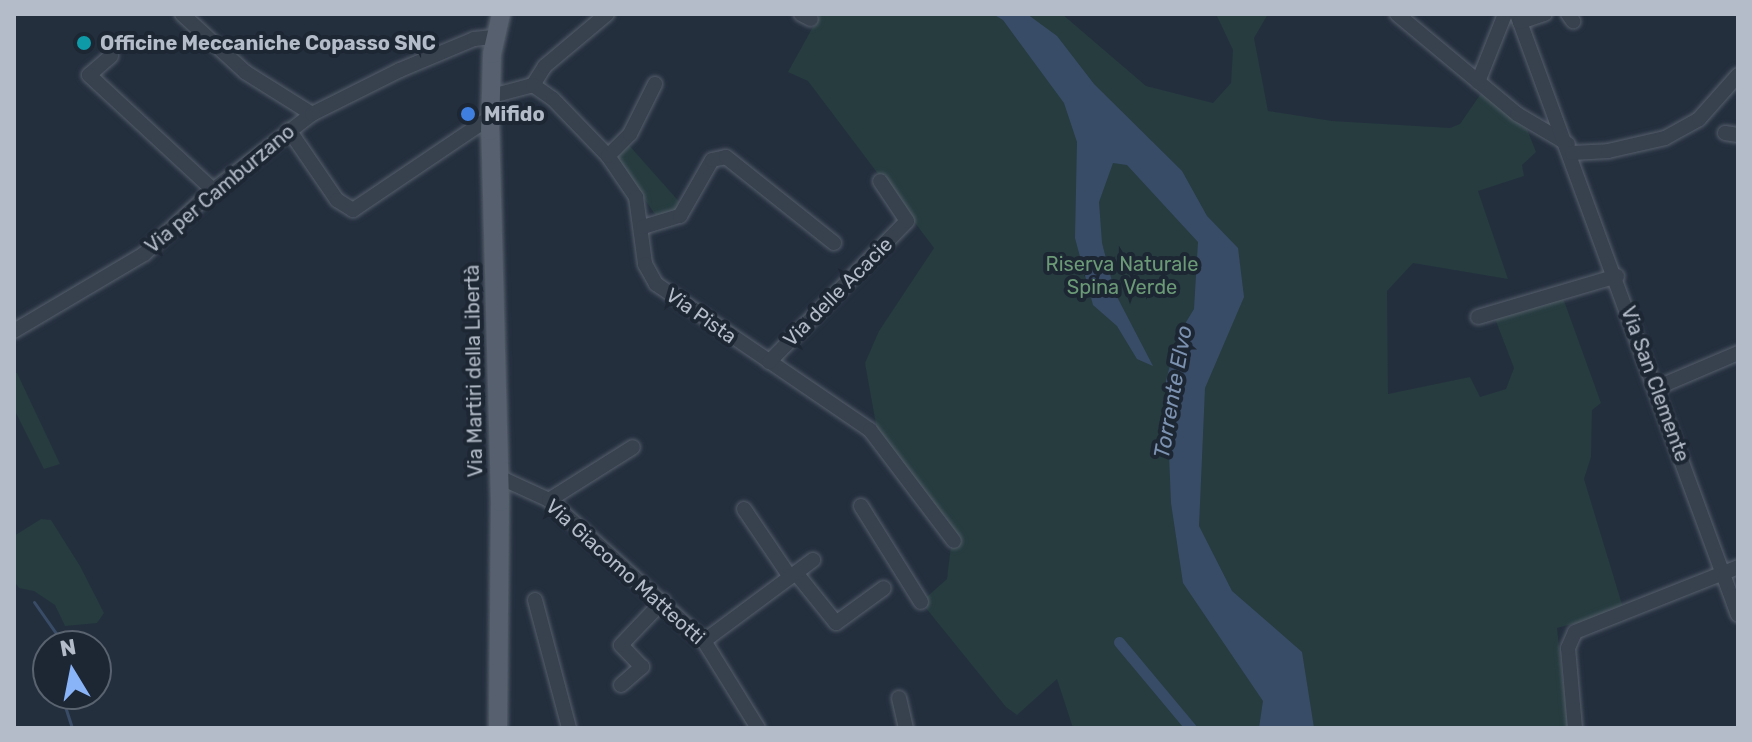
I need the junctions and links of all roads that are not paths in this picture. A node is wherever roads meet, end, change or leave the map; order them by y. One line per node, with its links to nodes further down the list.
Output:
1 (182, 14): 15 (street)
2 (501, 14): 8 (main road, Via Martiri della Libertà)
3 (607, 14): 13 (street)
4 (1397, 14): 11 (street)
5 (1505, 14): 11 (street)
6 (1545, 14): 7 (street)
7 (1519, 18): 18 (street, Via San Clemente)
8 (494, 37): 14 (main road, Via Martiri della Libertà); 15 (street, Via per Camburzano)
9 (111, 56): 21 (street)
10 (1738, 75): 18 (street)
11 (1478, 82): 18 (street)
12 (655, 84): 19 (street)
13 (533, 85): 14 (street); 19 (street, Via Pista)
14 (492, 96): 16 (main road, Via Martiri della Libertà)
15 (312, 114): 17 (street, Via per Camburzano)
16 (491, 117): 17 (street); 31 (main road, Via Martiri della Libertà)
17 (289, 130): 21 (street, Via per Camburzano)
18 (1570, 148): 24 (street, Via San Clemente)
19 (608, 156): 22 (street, Via Pista)
20 (880, 181): 28 (street, Via delle Acacie)
21 (213, 190): 26 (street, Via per Camburzano)
22 (643, 227): 23 (street); 28 (street, Via Pista)
23 (834, 243)
24 (1617, 276): 25 (street); 29 (street, Via San Clemente)
25 (1478, 317)
26 (14, 331)
27 (1738, 353): 29 (street)
28 (769, 362): 35 (street, Via Pista)
29 (1656, 388): 38 (street, Via San Clemente)
30 (633, 447): 32 (street)
31 (499, 477): 32 (street, Via Giacomo Matteotti); 48 (main road, Via Martiri della Libertà)
32 (549, 500): 42 (street, Via Giacomo Matteotti)
33 (861, 506): 43 (street)
34 (744, 509): 39 (street)
35 (954, 541)
36 (813, 560): 39 (street)
37 (1738, 567): 38 (street)
38 (1723, 573): 44 (street, Via San Clemente); 52 (street)
39 (793, 575): 40 (street); 45 (street)
40 (884, 588)
41 (535, 600): 49 (street)
42 (663, 601): 45 (street, Via Giacomo Matteotti); 46 (street)
43 (921, 602)
44 (1738, 615)
45 (704, 641): 50 (street, Via Giacomo Matteotti)
46 (621, 685)
47 (899, 698): 51 (street)
48 (498, 728)
49 (569, 728)
50 (758, 728)
51 (906, 728)
52 (1575, 728)

